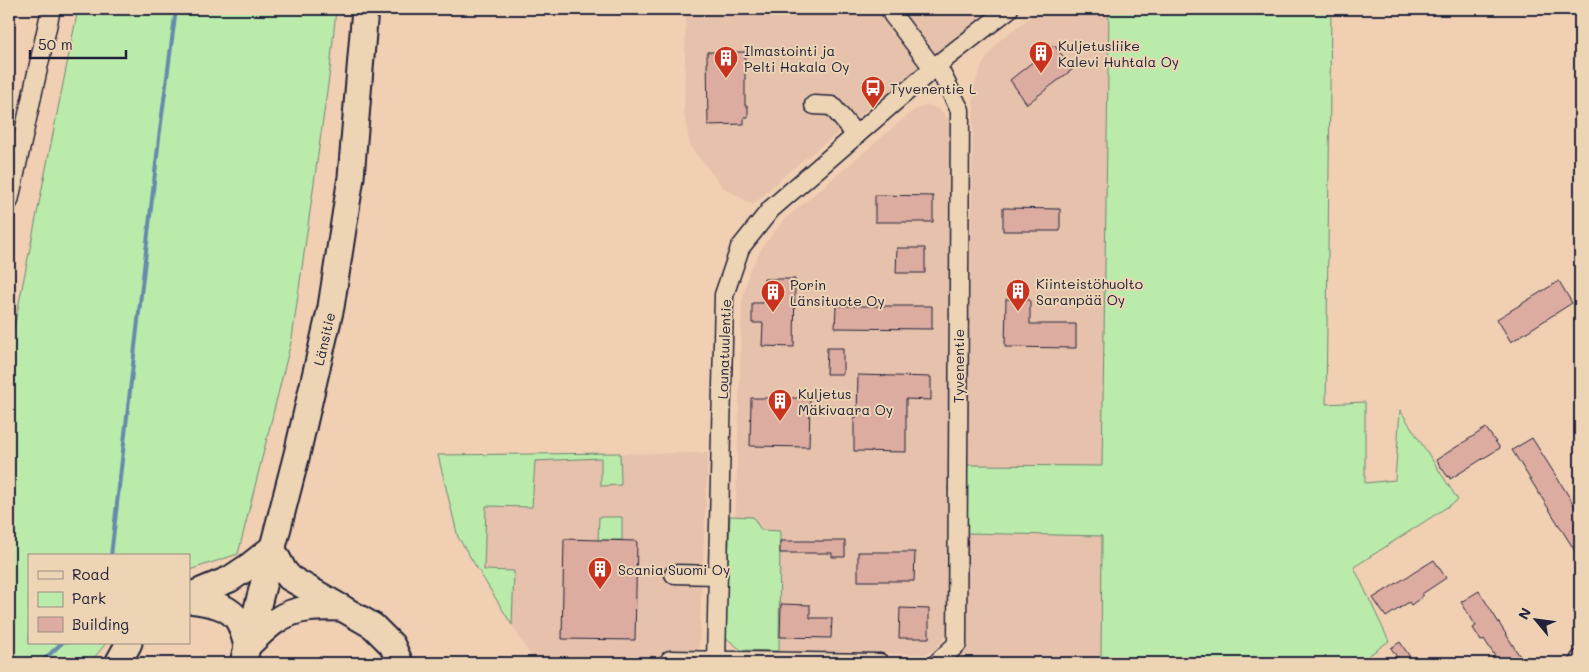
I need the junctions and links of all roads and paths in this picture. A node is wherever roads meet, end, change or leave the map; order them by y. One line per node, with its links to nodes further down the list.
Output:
1 (51, 9): 8 (street)
2 (365, 9): 9 (highway, Länsitie)
3 (1009, 9): 5 (street, Lounatuulentie)
4 (892, 14): 5 (street, Tyvenentie)
5 (935, 67): 7 (street, Lounatuulentie); 23 (street, Tyvenentie)
6 (814, 105): 7 (street)
7 (856, 135): 11 (street, Lounatuulentie)
8 (9, 201)
9 (272, 548): 12 (highway); 14 (highway); 16 (highway, Länsitie)
10 (674, 574): 11 (street)
11 (718, 575): 19 (street, Lounatuulentie)
12 (190, 598)
13 (190, 598): 16 (highway)
14 (342, 608): 16 (highway); 21 (highway)
15 (128, 644): 20 (highway)
16 (245, 654)
17 (670, 660): 19 (street)
18 (1580, 660): 24 (street)
19 (716, 662): 22 (street)
20 (118, 663)
21 (400, 663)
22 (880, 663)
23 (938, 663)
24 (1578, 663)

